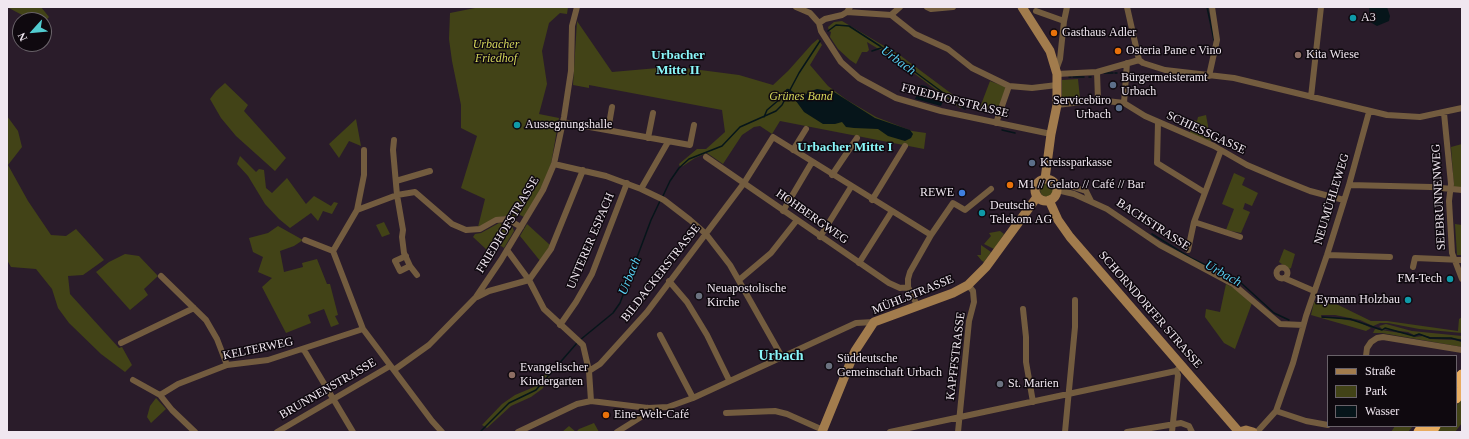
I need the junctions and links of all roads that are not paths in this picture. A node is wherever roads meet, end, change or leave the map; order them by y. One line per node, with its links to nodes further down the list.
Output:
1 (577, 7): 32 (street, FRIEDHOFSTRASSE)
2 (796, 7): 15 (street, FRIEDHOFSTRASSE)
3 (900, 7): 13 (street)
4 (927, 7): 5 (street)
5 (953, 7)
6 (1022, 7): 18 (street)
7 (1127, 7): 16 (street)
8 (1212, 7): 20 (street)
9 (1321, 7): 23 (street)
10 (1067, 8): 14 (street)
11 (848, 9): 13 (street); 15 (street)
12 (1036, 11): 14 (street)
13 (891, 15): 22 (street)
14 (1064, 21): 18 (street)
15 (819, 23): 34 (street, FRIEDHOFSTRASSE)
16 (1139, 60): 17 (street); 20 (street)
17 (1127, 63): 19 (street); 25 (street)
18 (1057, 72): 19 (street); 21 (street)
19 (1097, 72): 24 (street)
20 (1209, 76): 23 (street)
21 (1057, 85): 22 (street); 26 (street)
22 (1009, 86): 34 (street)
23 (1312, 97): 29 (street)
24 (1098, 100): 25 (street, SCHIESSGASSE); 26 (street, SCHIESSGASSE)
25 (1124, 103): 33 (street, SCHIESSGASSE)
26 (1057, 105): 38 (street)
27 (612, 107): 37 (street)
28 (1462, 108): 31 (street)
29 (1369, 112): 31 (street); 57 (street, NEUMÜHLEWEG)
30 (653, 113): 39 (street)
31 (1444, 113): 62 (street, SEEBRUNNENWEG)
32 (562, 122): 37 (street); 49 (street, FRIEDHOFSTRASSE)
33 (1158, 122): 46 (street, SCHIESSGASSE); 64 (street)
34 (996, 123): 38 (street, FRIEDHOFSTRASSE)
35 (694, 125): 42 (street)
36 (806, 128): 45 (street)
37 (608, 130): 39 (street)
38 (1050, 134): 53 (street)
39 (648, 138): 42 (street)
40 (858, 138): 52 (street)
41 (394, 140): 54 (street)
42 (668, 142): 60 (street)
43 (905, 146): 67 (street)
44 (364, 150): 70 (street)
45 (793, 150): 48 (street); 56 (street, BILDACKERSTRASSE)
46 (1221, 150): 64 (street); 69 (street, SCHIESSGASSE)
47 (706, 157): 56 (street, HOHBERGWEG)
48 (812, 162): 52 (street); 71 (street)
49 (554, 164): 50 (street); 75 (street, FRIEDHOFSTRASSE)
50 (583, 170): 55 (street); 95 (street)
51 (430, 171): 54 (street)
52 (832, 175): 58 (street)
53 (1045, 179): 59 (street); 66 (street)
54 (396, 181): 65 (street)
55 (627, 183): 60 (street); 107 (street, UNTERER ESPACH)
56 (744, 183): 71 (street, HOHBERGWEG); 76 (street, BILDACKERSTRASSE)
57 (1349, 185): 62 (street); 69 (street, NEUMÜHLEWEG)
58 (851, 186): 67 (street); 78 (street)
59 (1056, 187): 68 (street); 108 (street, BACHSTRASSE)
60 (641, 189): 76 (street)
61 (991, 189): 77 (street)
62 (1450, 190): 63 (street); 87 (street, SEEBRUNNENWEG)
63 (1462, 190)
64 (1204, 192): 74 (street)
65 (397, 195): 70 (street); 75 (street); 85 (street)
66 (1037, 197): 68 (street); 98 (street, MÜHLSTRASSE)
67 (872, 200): 72 (street)
68 (1049, 200): 118 (street, SCHORNDORFER STRASSE)
69 (1344, 200): 84 (street, NEUMÜHLEWEG)
70 (356, 210): 83 (street)
71 (783, 211): 73 (street, HOHBERGWEG)
72 (892, 211): 77 (street); 88 (street)
73 (797, 220): 78 (street, HOHBERGWEG); 96 (street)
74 (1194, 222): 79 (street); 82 (street)
75 (521, 227): 81 (street, FRIEDHOFSTRASSE)
76 (706, 234): 96 (street); 97 (street, BILDACKERSTRASSE)
77 (931, 235): 99 (street)
78 (820, 237): 88 (street, HOHBERGWEG)
79 (1240, 237)
80 (306, 240): 83 (street)
81 (507, 250): 95 (street); 101 (street, FRIEDHOFSTRASSE)
82 (1188, 250)
83 (333, 251): 109 (street)
84 (1327, 255): 86 (street); 100 (street, NEUMÜHLEWEG)
85 (406, 256): 89 (street); 89 (street)
86 (1390, 256)
87 (1459, 260): 90 (street); 94 (street, SEEBRUNNENWEG)
88 (858, 263): 99 (street, HOHBERGWEG)
89 (410, 266): 91 (street)
90 (1413, 267)
91 (417, 275)
92 (161, 276): 104 (street)
93 (1284, 278): 100 (street)
94 (1462, 279)
95 (529, 280): 101 (street); 107 (street)
96 (740, 280): 115 (street)
97 (669, 281): 119 (street, BILDACKERSTRASSE); 121 (street)
98 (968, 285): 103 (street, MÜHLSTRASSE); 131 (street, KAPFFSTRASSE)
99 (908, 287): 103 (street)
100 (1314, 291): 108 (street, NEUMÜHLEWEG)
101 (476, 297): 117 (street, FRIEDHOFSTRASSE)
102 (1075, 300): 122 (street)
103 (917, 305): 106 (street, MÜHLSTRASSE)
104 (194, 308): 111 (street); 116 (street)
105 (1023, 309): 127 (street)
106 (874, 322): 115 (street); 134 (street, MÜHLSTRASSE)
107 (560, 325): 119 (street)
108 (1303, 325): 129 (street, NEUMÜHLEWEG)
109 (363, 329): 112 (street, KELTERWEG); 117 (street)
110 (660, 335): 124 (street)
111 (121, 343)
112 (304, 350): 116 (street, KELTERWEG); 125 (street)
113 (1462, 350): 114 (street)
114 (1366, 355)
115 (782, 356): 121 (street)
116 (228, 365): 123 (street, KELTERWEG)
117 (392, 368): 125 (street, BRUNNENSTRASSE); 138 (street)
118 (1179, 368): 122 (street); 132 (street); 147 (street, SCHORNDORFER STRASSE)
119 (589, 371): 126 (street)
120 (133, 380): 123 (street)
121 (729, 380): 124 (street)
122 (1068, 394): 127 (street); 143 (street)
123 (160, 396): 135 (street)
124 (693, 398): 128 (street)
125 (332, 399): 136 (street, BRUNNENSTRASSE); 137 (street)
126 (591, 401): 128 (street); 139 (street)
127 (1033, 402): 131 (street)
128 (648, 408): 140 (street)
129 (1276, 411): 133 (street); 149 (street, NEUMÜHLEWEG)
130 (726, 413): 134 (street)
131 (959, 418): 141 (street); 142 (street, KAPFFSTRASSE)
132 (1173, 423): 144 (street); 145 (street); 146 (street)
133 (1327, 425)
134 (822, 431)
135 (195, 432)
136 (277, 432)
137 (353, 432)
138 (442, 432)
139 (518, 432)
140 (617, 432)
141 (890, 432)
142 (958, 432)
143 (1065, 432)
144 (1127, 432)
145 (1172, 432)
146 (1192, 432)
147 (1239, 432): 148 (street)
148 (1253, 432)
149 (1257, 432)

